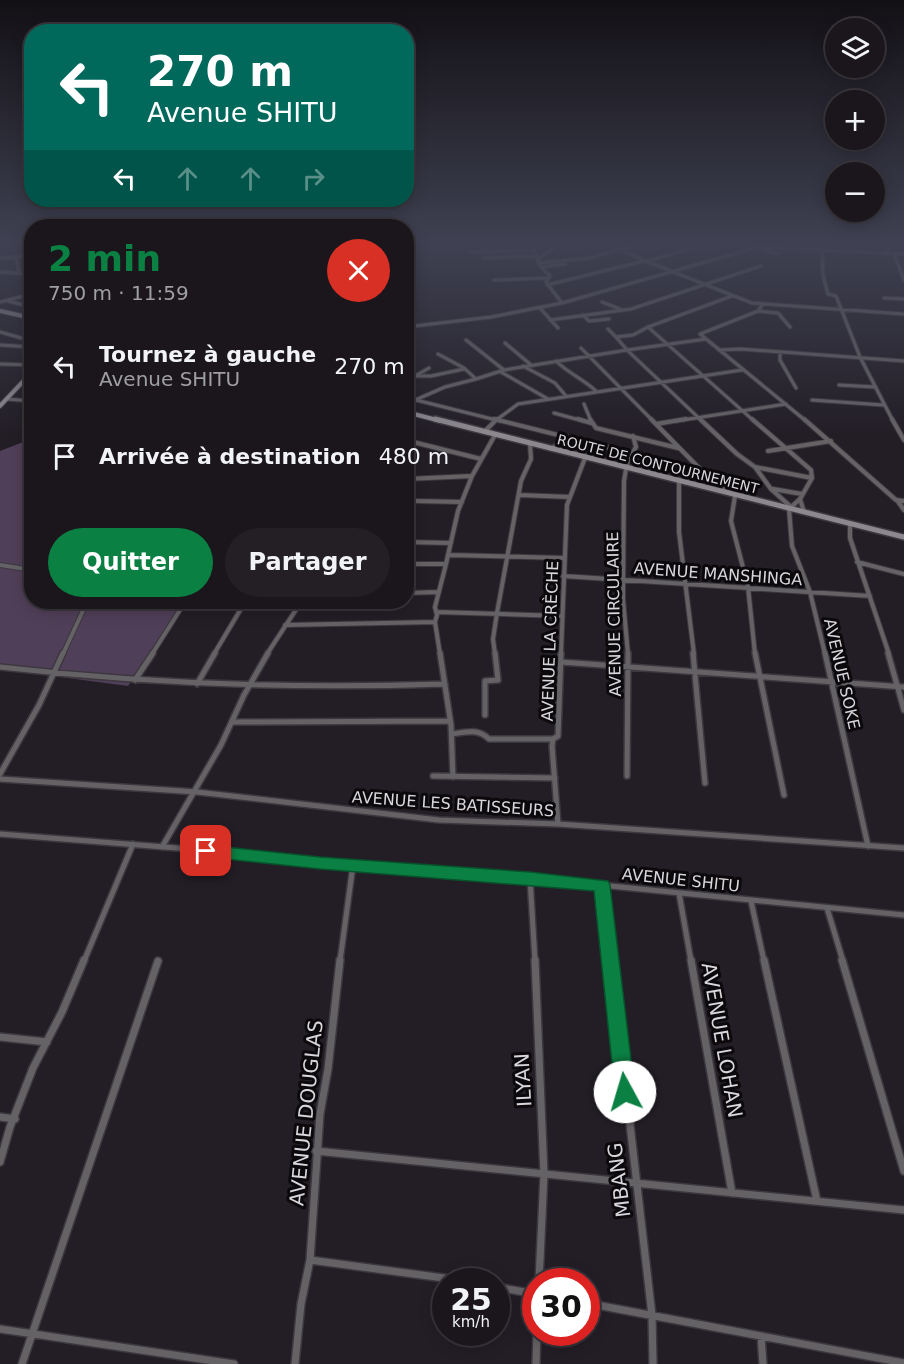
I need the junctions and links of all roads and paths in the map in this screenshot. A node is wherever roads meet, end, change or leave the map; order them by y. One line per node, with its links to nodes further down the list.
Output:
1 (546, 307): 7 (street)
2 (614, 307): 10 (street)
3 (636, 307): 10 (street)
4 (704, 307): 18 (street)
5 (760, 307): 11 (street)
6 (804, 307): 8 (street)
7 (540, 308): 16 (street); 17 (street)
8 (841, 309): 12 (street); 37 (street)
9 (0, 310): 14 (street)
10 (622, 310): 13 (street)
11 (758, 310): 19 (street); 25 (street)
12 (904, 314)
13 (583, 315): 15 (street); 16 (street)
14 (24, 316)
15 (609, 318)
16 (550, 320): 20 (street)
17 (414, 326)
18 (648, 327): 23 (street); 28 (street)
19 (790, 327)
20 (558, 328)
21 (608, 329): 23 (street)
22 (0, 332): 24 (street)
23 (616, 337): 32 (street)
24 (24, 339)
25 (706, 339): 28 (street); 33 (street)
26 (466, 340): 47 (street)
27 (505, 343): 41 (street)
28 (668, 344): 32 (street); 48 (street)
29 (0, 345): 30 (street)
30 (24, 346)
31 (580, 348): 36 (street)
32 (627, 350): 36 (street); 51 (street)
33 (718, 350): 34 (street); 46 (street)
34 (780, 352): 37 (street); 55 (street)
35 (438, 354): 45 (street)
36 (587, 356): 38 (street); 54 (street)
37 (860, 357): 39 (street); 53 (street)
38 (556, 361): 41 (street); 56 (street)
39 (904, 361)
40 (0, 364): 42 (street)
41 (530, 364): 43 (street)
42 (24, 365)
43 (523, 366): 47 (street); 57 (street)
44 (429, 368): 45 (street)
45 (464, 369): 49 (street)
46 (742, 370): 48 (street); 64 (street)
47 (502, 371): 49 (street); 60 (street)
48 (701, 376): 51 (street); 67 (street)
49 (476, 379): 59 (street)
50 (24, 380): 58 (street)
51 (663, 382): 54 (street); 70 (street)
52 (839, 385): 53 (street)
53 (875, 387): 65 (street)
54 (620, 388): 56 (street); 73 (street)
55 (796, 388)
56 (596, 392): 57 (street)
57 (566, 396): 60 (street)
58 (6, 399): 61 (street); 66 (street)
59 (416, 399): 71 (street)
60 (548, 399): 71 (street)
61 (24, 400)
62 (812, 400): 65 (street)
63 (584, 404): 72 (street)
64 (786, 404): 67 (street); 80 (street)
65 (883, 405): 79 (street)
66 (0, 406)
67 (742, 410): 70 (street); 85 (street)
68 (554, 413): 72 (street)
69 (414, 414): 74 (street, ROUTE DE CONTOURNEMENT)
70 (700, 417): 73 (street); 91 (street)
71 (496, 420): 74 (street); 77 (street)
72 (591, 423): 76 (street)
73 (656, 424): 84 (street)
74 (484, 432): 75 (street, ROUTE DE CONTOURNEMENT)
75 (495, 435): 82 (street, ROUTE DE CONTOURNEMENT); 90 (street)
76 (633, 436): 78 (street); 83 (street)
77 (567, 437): 86 (street); 88 (street)
78 (646, 440): 83 (street); 84 (street)
79 (904, 440)
80 (831, 441): 85 (street); 103 (street)
81 (414, 442): 90 (street)
82 (531, 444): 86 (street, ROUTE DE CONTOURNEMENT); 99 (street)
83 (636, 444): 88 (street, AVENUE CIRCULAIRE)
84 (681, 448): 100 (street)
85 (786, 448): 87 (street); 94 (street)
86 (551, 449): 89 (street, ROUTE DE CONTOURNEMENT)
87 (768, 451)
88 (630, 453): 92 (street, AVENUE CIRCULAIRE)
89 (585, 458): 92 (street, ROUTE DE CONTOURNEMENT); 101 (street, AVENUE LA CRÈCHE)
90 (480, 459): 93 (street)
91 (755, 466): 94 (street); 97 (street)
92 (624, 467): 96 (street, ROUTE DE CONTOURNEMENT); 125 (street, AVENUE CIRCULAIRE)
93 (472, 476): 95 (street); 106 (street)
94 (812, 478): 102 (street)
95 (414, 479)
96 (679, 481): 100 (street, ROUTE DE CONTOURNEMENT); 126 (street)
97 (771, 489): 98 (street); 102 (street)
98 (777, 494): 107 (street); 108 (street)
99 (519, 495): 101 (street); 116 (street)
100 (735, 496): 107 (street, ROUTE DE CONTOURNEMENT); 127 (street)
101 (570, 497): 117 (street, AVENUE LA CRÈCHE)
102 (801, 497): 108 (street); 110 (street)
103 (896, 500): 105 (street); 109 (street)
104 (415, 501): 106 (street)
105 (904, 501)
106 (462, 502): 114 (street)
107 (764, 503): 108 (street, ROUTE DE CONTOURNEMENT)
108 (790, 508): 110 (street, ROUTE DE CONTOURNEMENT); 130 (street, AVENUE SOKE)
109 (904, 510)
110 (804, 512): 111 (street, ROUTE DE CONTOURNEMENT)
111 (850, 524): 112 (street, ROUTE DE CONTOURNEMENT); 118 (street)
112 (904, 537)
113 (414, 542): 114 (street)
114 (452, 543): 115 (street)
115 (449, 555): 116 (street); 120 (street)
116 (508, 556): 117 (street); 137 (street)
117 (564, 558): 124 (street, AVENUE LA CRÈCHE)
118 (857, 561): 123 (street); 131 (street)
119 (414, 564): 120 (street)
120 (446, 564): 129 (street)
121 (0, 565): 122 (street)
122 (24, 569)
123 (904, 574)
124 (563, 576): 125 (street, AVENUE MANSHINGA); 138 (street, AVENUE LA CRÈCHE)
125 (624, 579): 126 (street, AVENUE MANSHINGA); 143 (street, AVENUE CIRCULAIRE)
126 (686, 583): 127 (street, AVENUE MANSHINGA); 144 (street)
127 (748, 588): 130 (street, AVENUE MANSHINGA); 146 (street)
128 (414, 592): 129 (street)
129 (439, 592): 136 (street)
130 (810, 592): 131 (street, AVENUE MANSHINGA); 148 (street, AVENUE SOKE)
131 (870, 596): 152 (street)
132 (84, 609): 145 (street)
133 (181, 609): 147 (street)
134 (241, 609): 149 (street)
135 (296, 609): 140 (street)
136 (436, 612): 137 (street); 139 (street)
137 (497, 614): 138 (street); 155 (street)
138 (562, 616): 141 (street, AVENUE LA CRÈCHE)
139 (435, 622): 140 (street); 150 (street)
140 (285, 625): 151 (street)
141 (561, 662): 143 (street); 159 (street, AVENUE LA CRÈCHE)
142 (0, 667): 145 (street)
143 (629, 668): 144 (street); 162 (street, AVENUE CIRCULAIRE)
144 (694, 672): 146 (street); 165 (street)
145 (53, 673): 147 (street); 160 (street)
146 (760, 676): 148 (street); 167 (street)
147 (135, 680): 149 (street)
148 (831, 681): 152 (street); 171 (street, AVENUE SOKE)
149 (196, 684): 151 (street)
150 (445, 684): 151 (street); 156 (street)
151 (249, 686): 157 (street)
152 (897, 687): 153 (street); 154 (street)
153 (904, 687)
154 (904, 710)
155 (485, 715)
156 (450, 720): 157 (street); 158 (street)
157 (234, 722): 166 (street)
158 (452, 734): 159 (street); 163 (street)
159 (553, 739): 164 (street, AVENUE LA CRÈCHE)
160 (0, 776): 166 (street, AVENUE LES BATISSEURS)
161 (433, 776): 163 (street)
162 (627, 776)
163 (453, 777): 164 (street)
164 (555, 778): 168 (street, AVENUE LA CRÈCHE)
165 (705, 783)
166 (194, 792): 168 (street, AVENUE LES BATISSEURS); 172 (street)
167 (784, 795)
168 (558, 824): 171 (street, AVENUE LES BATISSEURS)
169 (0, 834): 170 (street, AVENUE SHITU)
170 (133, 844): 172 (street, AVENUE SHITU); 183 (street)
171 (868, 846): 173 (street, AVENUE LES BATISSEURS)
172 (162, 847): 174 (street, AVENUE SHITU)
173 (904, 848)
174 (353, 865): 175 (street, AVENUE SHITU); 186 (street, AVENUE DOUGLAS)
175 (530, 878): 176 (street, AVENUE SHITU); 189 (street, ILYAN)
176 (602, 885): 177 (street, AVENUE SHITU); 190 (street, MBANG)
177 (679, 893): 178 (street, AVENUE SHITU); 191 (street, AVENUE LOHAN)
178 (751, 901): 179 (street, AVENUE SHITU); 192 (street)
179 (827, 908): 180 (street, AVENUE SHITU); 188 (street)
180 (904, 915)
181 (158, 961): 200 (street)
182 (0, 1037): 183 (street)
183 (46, 1042): 185 (street)
184 (0, 1117): 185 (street)
185 (15, 1119): 187 (street)
186 (316, 1151): 189 (street); 194 (street, AVENUE DOUGLAS)
187 (0, 1162)
188 (904, 1171)
189 (544, 1174): 190 (street); 195 (street, ILYAN)
190 (635, 1184): 191 (street); 198 (street, MBANG)
191 (732, 1193): 192 (street)
192 (817, 1201): 193 (street)
193 (904, 1210)
194 (309, 1260): 196 (street); 207 (street, AVENUE DOUGLAS)
195 (540, 1268)
196 (432, 1275)
197 (600, 1306): 198 (street)
198 (652, 1316): 201 (street); 209 (street, MBANG)
199 (0, 1329): 200 (street)
200 (34, 1332): 205 (street); 206 (street)
201 (760, 1336): 203 (street); 210 (street)
202 (537, 1346): 208 (street)
203 (882, 1361): 204 (street)
204 (904, 1362)
205 (22, 1364)
206 (234, 1364)
207 (295, 1364)
208 (536, 1364)
209 (653, 1364)
210 (763, 1364)

